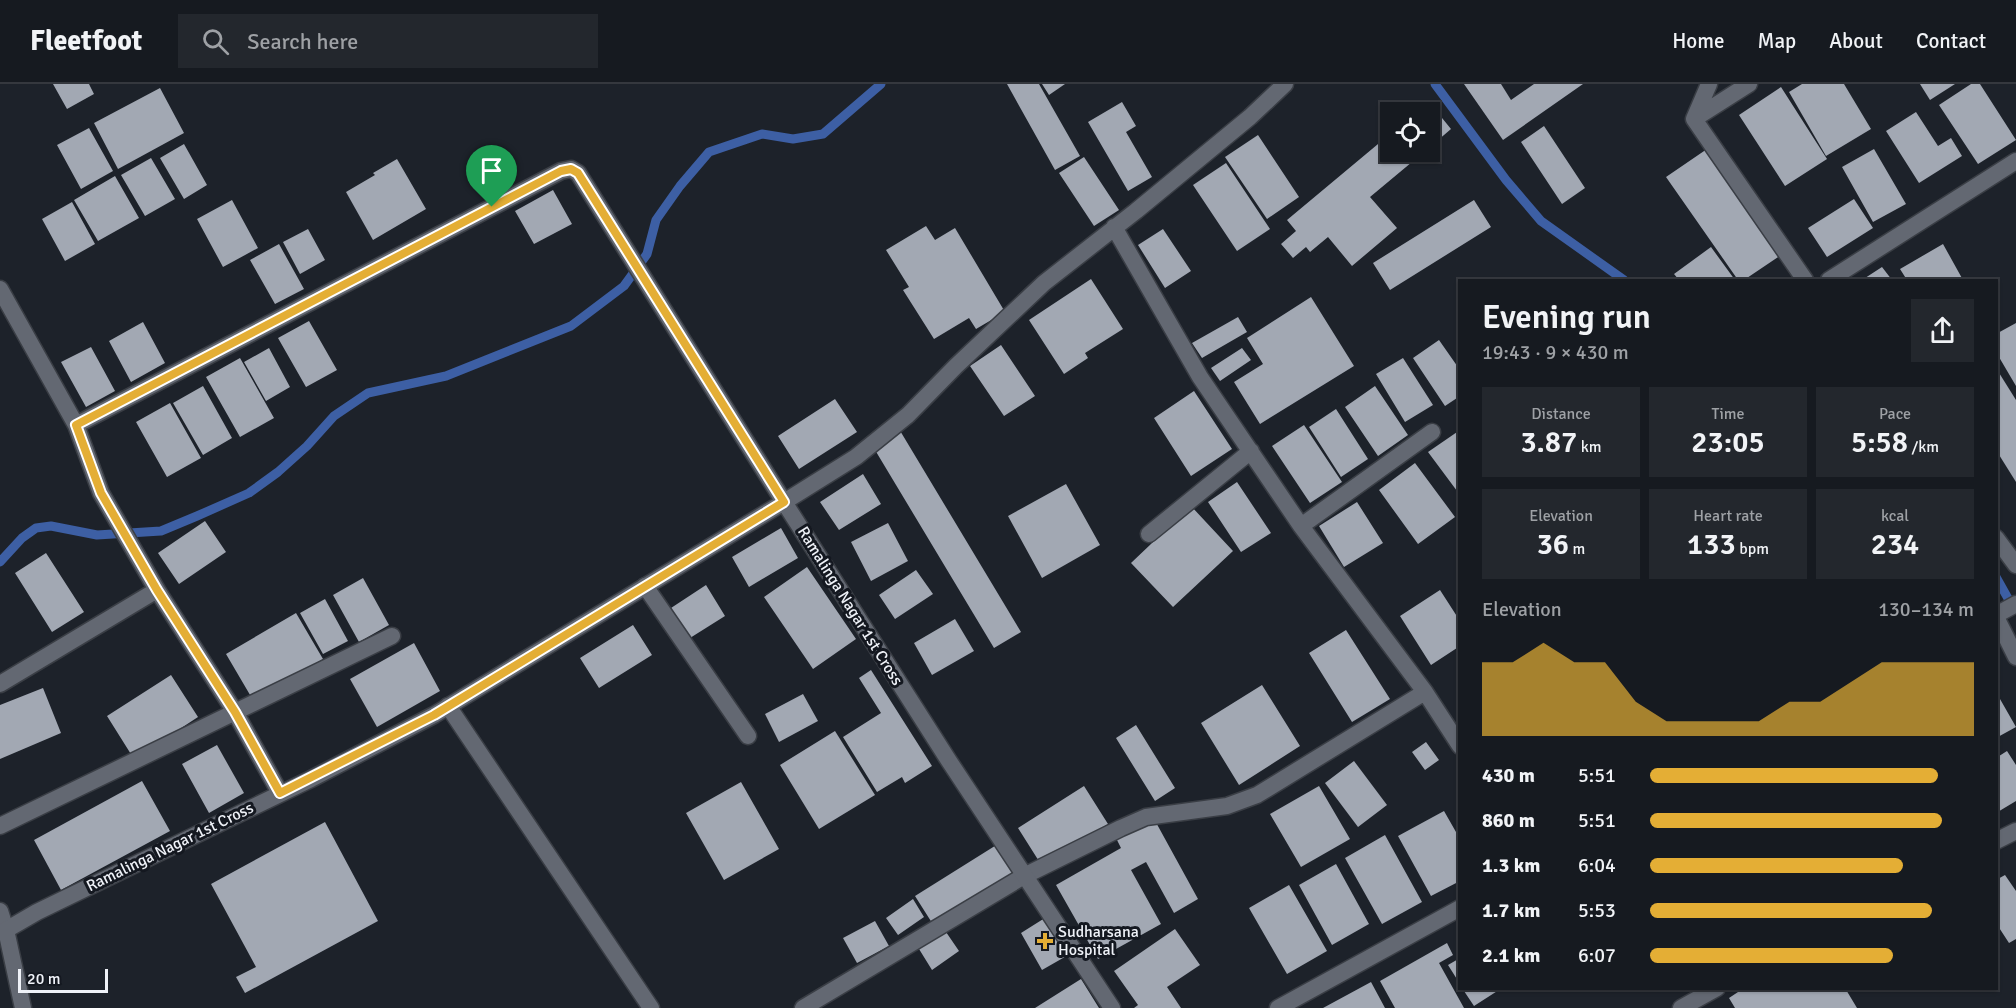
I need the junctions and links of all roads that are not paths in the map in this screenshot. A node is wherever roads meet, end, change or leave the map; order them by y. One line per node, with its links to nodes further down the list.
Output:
1 (1285, 84): 6 (street)
2 (1709, 84): 4 (street)
3 (1749, 84): 4 (street)
4 (1694, 119): 7 (street)
5 (2016, 161): 8 (street)
6 (1114, 227): 12 (street); 13 (street)
7 (1804, 279)
8 (1831, 279)
9 (0, 289): 10 (street)
10 (76, 425): 13 (street); 19 (street)
11 (1432, 432): 14 (street)
12 (1251, 451): 14 (street); 15 (street)
13 (784, 502): 18 (street, Ramalinga Nagar 1st Cross); 35 (street, Ramalinga Nagar 1st Cross)
14 (1301, 526): 26 (street)
15 (1149, 534)
16 (1998, 541): 17 (street)
17 (2016, 565)
18 (645, 586): 27 (street, Ramalinga Nagar 1st Cross); 29 (street)
19 (157, 590): 25 (street); 28 (street)
20 (2016, 604): 21 (street)
21 (1998, 615)
22 (1998, 620): 24 (street)
23 (392, 636): 28 (street)
24 (2016, 657)
25 (0, 684)
26 (1425, 692): 30 (street); 35 (street)
27 (448, 706): 31 (street, Ramalinga Nagar 1st Cross); 41 (street)
28 (235, 712): 31 (street); 32 (street)
29 (748, 736)
30 (1458, 743)
31 (280, 793): 38 (street, Ramalinga Nagar 1st Cross)
32 (0, 826)
33 (2016, 831): 34 (street)
34 (1998, 840)
35 (1024, 876): 42 (street); 43 (street, Ramalinga Nagar 1st Cross)
36 (1458, 909): 44 (street)
37 (0, 911): 38 (street)
38 (6, 930): 40 (street)
39 (1714, 990): 45 (street)
40 (23, 1008)
41 (651, 1008)
42 (803, 1008)
43 (1112, 1008)
44 (1278, 1008)
45 (1681, 1008)

